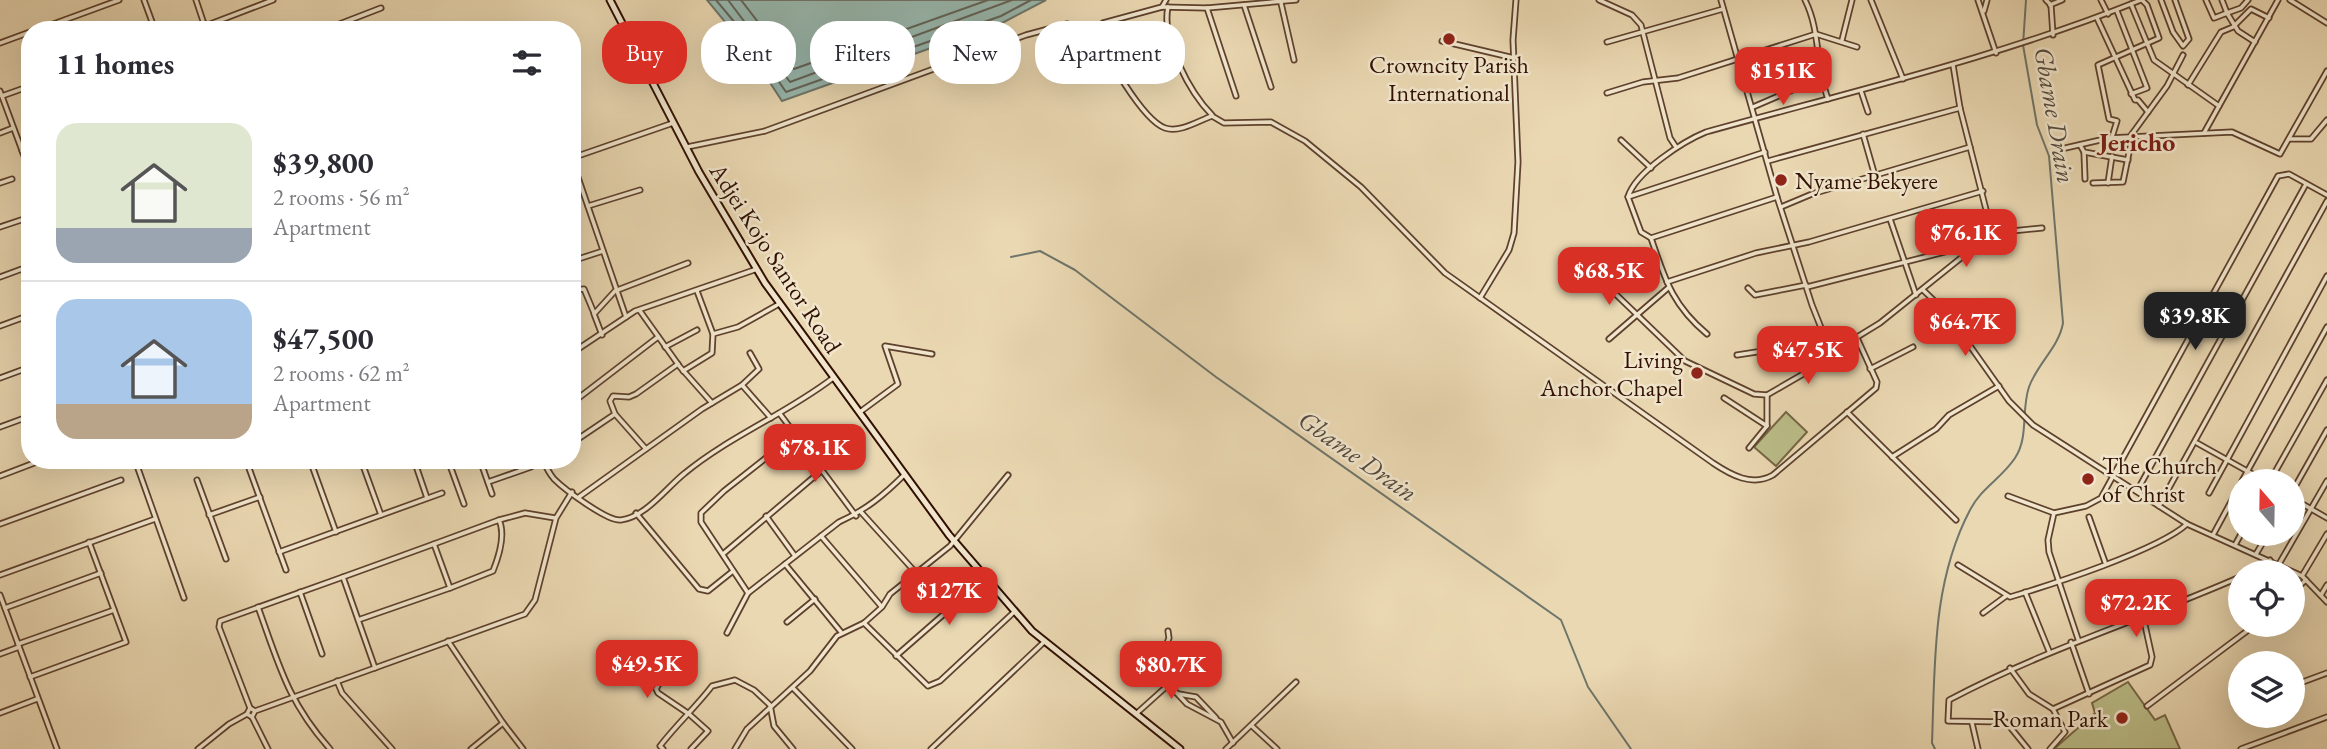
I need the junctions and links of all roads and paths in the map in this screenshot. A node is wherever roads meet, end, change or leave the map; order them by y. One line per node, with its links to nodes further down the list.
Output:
1 (118, 0): 42 (street)
2 (144, 0): 43 (street)
3 (196, 0): 44 (street)
4 (273, 0): 45 (street)
5 (610, 0): 93 (street, Adjei Kojo Santor Road)
6 (1166, 0): 31 (street)
7 (1296, 0): 27 (street)
8 (1516, 0): 66 (street)
9 (1599, 0): 51 (street)
10 (1721, 0): 35 (street)
11 (1805, 0): 52 (street)
12 (1852, 0): 55 (street)
13 (1871, 0): 72 (street)
14 (1978, 0): 37 (street)
15 (1987, 0): 37 (street)
16 (2045, 0): 30 (street)
17 (2062, 0): 30 (street)
18 (2101, 0): 39 (street)
19 (2142, 0): 28 (street); 60 (street)
20 (2161, 0): 21 (street)
21 (2175, 0)
22 (2206, 0): 38 (street)
23 (2222, 0): 38 (street)
24 (2248, 0): 38 (street)
25 (2278, 0): 41 (street)
26 (2290, 0): 48 (street)
27 (1282, 3): 29 (street); 68 (street)
28 (2132, 4): 36 (street); 60 (street)
29 (1244, 5): 34 (street); 77 (street)
30 (2050, 5): 54 (street)
31 (1162, 7): 32 (street); 47 (street)
32 (1168, 7): 34 (street); 90 (street)
33 (381, 8): 46 (street)
34 (1207, 8): 83 (street)
35 (1724, 8): 51 (street); 67 (street)
36 (2117, 10): 39 (street); 62 (street)
37 (1983, 13): 63 (street)
38 (2227, 13): 49 (street)
39 (2108, 14): 40 (street)
40 (2097, 18): 54 (street); 65 (street)
41 (2269, 18): 49 (street); 58 (street)
42 (61, 21)
43 (152, 21)
44 (203, 21)
45 (218, 21)
46 (347, 21)
47 (1110, 21)
48 (2327, 23)
49 (2234, 26): 58 (street); 76 (street)
50 (1035, 32): 103 (street)
51 (1644, 33): 57 (street); 73 (street)
52 (1816, 34): 55 (street); 67 (street); 84 (street)
53 (21, 35): 59 (street)
54 (2053, 35): 63 (street)
55 (1842, 40): 61 (street)
56 (1442, 41): 66 (street)
57 (1608, 42)
58 (2255, 42): 85 (street)
59 (0, 43)
60 (2146, 44): 62 (street); 71 (street)
61 (1857, 47)
62 (2133, 49): 65 (street); 82 (street)
63 (1996, 53): 69 (street)
64 (2183, 55): 71 (street)
65 (2115, 56): 82 (street); 98 (street)
66 (1514, 58): 157 (street)
67 (1738, 59): 73 (street); 86 (street)
68 (1294, 61)
69 (1953, 65): 72 (street); 87 (street)
70 (2327, 71): 100 (street)
71 (2174, 75): 76 (street); 89 (street)
72 (1903, 79): 79 (street)
73 (1656, 81): 81 (street); 104 (street)
74 (1128, 84): 90 (street)
75 (1804, 85): 86 (street)
76 (2189, 85): 85 (street)
77 (1271, 87)
78 (21, 88): 80 (street)
79 (1861, 91): 84 (street); 88 (street)
80 (1, 93): 94 (street)
81 (1607, 93)
82 (2132, 94): 89 (street)
83 (1236, 96)
84 (1828, 100): 91 (street)
85 (2220, 106): 97 (street)
86 (1753, 107): 91 (street)
87 (1960, 108): 96 (street); 105 (street)
88 (1868, 112)
89 (2148, 112): 99 (street)
90 (1212, 116): 157 (street)
91 (1755, 118): 104 (street); 108 (street)
92 (2327, 120): 100 (street)
93 (674, 122): 103 (street, Adjei Kojo Santor Road); 110 (street)
94 (13, 128): 95 (street); 106 (street)
95 (0, 133)
96 (1863, 133): 113 (street); 115 (street)
97 (2204, 133): 99 (street); 100 (street)
98 (2112, 138): 99 (street); 102 (street)
99 (2131, 138): 112 (street)
100 (2290, 139)
101 (1621, 140): 114 (street)
102 (2080, 145): 107 (street); 109 (street)
103 (685, 147): 144 (street, Adjei Kojo Santor Road)
104 (1676, 147): 114 (street)
105 (1970, 147): 115 (street); 124 (street)
106 (21, 148)
107 (2061, 149)
108 (1765, 152): 113 (street); 126 (street)
109 (2084, 152): 111 (street); 117 (street)
110 (581, 156)
111 (2112, 156): 112 (street); 120 (street)
112 (2128, 160): 120 (street)
113 (1768, 162): 127 (street)
114 (1651, 168): 126 (street)
115 (1875, 176): 130 (street)
116 (12, 179): 118 (street)
117 (2085, 179)
118 (0, 183)
119 (2093, 183): 120 (street)
120 (2108, 183)
121 (2306, 184): 125 (street); 229 (street); 234 (street)
122 (581, 185): 129 (street)
123 (640, 190): 129 (street)
124 (1983, 191): 131 (street); 135 (street)
125 (2327, 195)
126 (1628, 197): 136 (street)
127 (1777, 197): 130 (street); 136 (street)
128 (2327, 201): 205 (street)
129 (588, 206): 139 (street)
130 (1781, 207): 138 (street)
131 (1890, 219): 138 (street); 141 (street)
132 (21, 220): 133 (street)
133 (0, 227)
134 (2042, 228): 135 (street)
135 (1992, 233): 137 (street)
136 (1651, 238): 148 (street)
137 (1980, 243): 141 (street); 153 (street)
138 (1793, 246): 148 (street); 149 (street)
139 (603, 251): 140 (street); 154 (street)
140 (581, 258)
141 (1904, 262): 149 (street); 156 (street)
142 (688, 263): 154 (street)
143 (21, 269): 146 (street)
144 (758, 269): 155 (street); 158 (street, Adjei Kojo Santor Road)
145 (2327, 276): 209 (street)
146 (0, 277)
147 (1601, 280): 161 (street)
148 (1667, 282): 150 (street)
149 (1806, 286): 151 (street); 167 (street)
150 (1668, 288): 161 (street); 169 (street)
151 (1748, 288)
152 (581, 289): 160 (street)
153 (1923, 290): 156 (street); 189 (street)
154 (615, 291): 160 (street); 162 (street)
155 (697, 291): 159 (street); 168 (street)
156 (1916, 295): 172 (street)
157 (1480, 298): 195 (street)
158 (779, 304): 168 (street); 186 (street, Adjei Kojo Santor Road)
159 (640, 311): 162 (street); 171 (street)
160 (593, 314): 170 (street)
161 (1635, 316): 173 (street); 190 (street)
162 (626, 317): 170 (street)
163 (21, 318): 164 (street)
164 (0, 326)
165 (2327, 327): 221 (street)
166 (697, 330): 174 (street)
167 (1821, 332): 178 (street); 180 (street)
168 (713, 334): 184 (street)
169 (1707, 334)
170 (602, 335): 176 (street)
171 (658, 337): 174 (street); 191 (street)
172 (1857, 338): 178 (street); 182 (street)
173 (1609, 339)
174 (665, 346): 181 (street)
175 (1913, 347): 182 (street)
176 (581, 348)
177 (750, 353): 188 (street)
178 (1831, 353): 190 (street)
179 (932, 354): 194 (street)
180 (1737, 355)
181 (678, 364): 184 (street); 196 (street)
182 (1870, 369): 195 (street)
183 (21, 370): 185 (street)
184 (683, 371): 193 (street)
185 (0, 378)
186 (833, 378): 194 (street, Adjei Kojo Santor Road); 197 (street)
187 (2327, 380): 222 (street)
188 (742, 385): 193 (street); 198 (street)
189 (1999, 386): 208 (street); 229 (street)
190 (1767, 395): 200 (street)
191 (581, 396)
192 (1724, 398): 200 (street)
193 (712, 403): 207 (street)
194 (860, 412): 226 (street, Adjei Kojo Santor Road)
195 (1847, 412): 208 (street)
196 (615, 414): 204 (street); 207 (street)
197 (780, 414): 198 (street); 203 (street)
198 (771, 418): 249 (street)
199 (21, 419): 201 (street)
200 (1768, 426): 206 (street)
201 (0, 427)
202 (2327, 430): 223 (street)
203 (795, 435): 225 (street); 274 (street)
204 (581, 437)
205 (2196, 442): 209 (street); 245 (street)
206 (1749, 448)
207 (646, 449): 241 (street)
208 (1892, 457): 260 (street)
209 (2226, 459): 220 (street); 237 (street)
210 (21, 468): 228 (street)
211 (138, 469): 258 (street)
212 (249, 469): 240 (street)
213 (313, 469): 263 (street)
214 (364, 469): 251 (street)
215 (417, 469): 242 (street)
216 (451, 469): 243 (street)
217 (483, 469): 233 (street)
218 (524, 469): 224 (street)
219 (548, 469): 235 (street)
220 (2244, 469)
221 (2249, 469)
222 (2275, 469)
223 (2305, 469)
224 (521, 470): 233 (street)
225 (821, 471): 253 (street); 254 (street)
226 (905, 474): 248 (street); 267 (street, Adjei Kojo Santor Road)
227 (1008, 475): 267 (street)
228 (0, 476)
229 (2112, 477): 234 (street); 250 (street)
230 (121, 480): 261 (street)
231 (197, 480): 252 (street)
232 (2327, 481): 247 (street)
233 (488, 482): 238 (street)
234 (2137, 491): 245 (street)
235 (572, 492): 241 (street); 256 (street)
236 (442, 493): 242 (street)
237 (2209, 493)
238 (492, 495)
239 (2008, 496): 250 (street)
240 (260, 497): 252 (street); 273 (street)
241 (579, 497): 249 (street)
242 (427, 498): 251 (street)
243 (464, 504)
244 (2305, 504): 247 (street)
245 (2159, 506): 262 (street)
246 (2228, 507): 265 (street)
247 (2312, 508): 257 (street); 279 (street)
248 (861, 512): 254 (street); 286 (street)
249 (636, 513): 284 (street)
250 (2054, 513): 292 (street)
251 (381, 515): 263 (street)
252 (209, 516): 277 (street)
253 (766, 516): 274 (street); 276 (street)
254 (856, 516): 266 (street)
255 (2089, 517): 280 (street)
256 (556, 518): 259 (street); 320 (street)
257 (2327, 518)
258 (155, 519): 268 (street); 302 (street)
259 (499, 520): 270 (street); 295 (street)
260 (1956, 520)
261 (0, 524)
262 (2188, 524): 265 (street); 280 (street)
263 (336, 532): 273 (street)
264 (2327, 534): 288 (street)
265 (2213, 535): 269 (street)
266 (821, 536): 276 (street); 306 (street)
267 (954, 541): 286 (street); 290 (street, Adjei Kojo Santor Road)
268 (89, 542): 285 (street); 287 (street)
269 (2228, 542)
270 (434, 544): 289 (street); 295 (street)
271 (2237, 546): 275 (street)
272 (2261, 546): 275 (street)
273 (279, 552): 283 (street)
274 (723, 554): 284 (street)
275 (2256, 554): 278 (street)
276 (795, 556): 281 (street)
277 (226, 559)
278 (2270, 560)
279 (2280, 560)
280 (2105, 562): 292 (street)
281 (785, 564): 298 (street); 303 (street)
282 (1958, 565): 301 (street)
283 (286, 569)
284 (733, 571): 298 (street)
285 (101, 573): 307 (street); 308 (street)
286 (917, 574): 306 (street)
287 (0, 575)
288 (2305, 576)
289 (343, 577): 296 (street); 312 (street)
290 (984, 579): 310 (street, Adjei Kojo Santor Road); 327 (street)
291 (2305, 579): 300 (street)
292 (2057, 580): 297 (street); 319 (street)
293 (2228, 582): 311 (street)
294 (2327, 585): 300 (street)
295 (450, 588): 312 (street)
296 (300, 592): 305 (street); 326 (street)
297 (2025, 592): 301 (street); 324 (street)
298 (748, 593): 316 (street)
299 (0, 595): 307 (street)
300 (2321, 595): 304 (street)
301 (2006, 596): 309 (street)
302 (184, 598)
303 (816, 599): 313 (street); 317 (street)
304 (2327, 602)
305 (258, 607): 341 (street); 345 (street)
306 (882, 607): 314 (street)
307 (5, 608): 323 (street)
308 (114, 610): 323 (street); 333 (street)
309 (1983, 612)
310 (1013, 613): 321 (street, Adjei Kojo Santor Road); 327 (street)
311 (2143, 616): 319 (street); 340 (street)
312 (358, 620): 328 (street)
313 (787, 622)
314 (864, 623): 317 (street); 327 (street)
315 (1168, 631): 337 (street)
316 (727, 633)
317 (842, 633): 338 (street)
318 (2239, 637): 344 (street)
319 (2078, 639): 322 (street)
320 (448, 641): 328 (street); 355 (street)
321 (1044, 641): 349 (street, Adjei Kojo Santor Road); 372 (street)
322 (2071, 642): 324 (street); 340 (street)
323 (19, 646): 325 (street); 333 (street)
324 (2049, 651): 329 (street)
325 (0, 654)
326 (322, 654)
327 (897, 656)
328 (375, 667): 334 (street)
329 (2010, 668): 346 (street); 356 (street)
330 (668, 669): 351 (street)
331 (1186, 669): 337 (street)
332 (2327, 673): 336 (street)
333 (30, 677): 342 (street)
334 (337, 681): 341 (street); 364 (street)
335 (1296, 682): 357 (street)
336 (2305, 682)
337 (1169, 686): 339 (street); 349 (street)
338 (793, 688): 343 (street); 371 (street)
339 (1179, 694): 354 (street); 354 (street)
340 (2090, 694): 346 (street)
341 (291, 698): 347 (street); 363 (street)
342 (38, 699): 348 (street); 360 (street)
343 (770, 705): 351 (street); 369 (street); 370 (street)
344 (2147, 706)
345 (250, 708): 347 (street); 350 (street)
346 (2053, 709): 378 (street)
347 (255, 711): 352 (street)
348 (0, 713)
349 (1137, 713): 373 (street, Adjei Kojo Santor Road)
350 (247, 714): 352 (street); 361 (street)
351 (689, 714): 367 (street); 368 (street)
352 (253, 717): 362 (street)
353 (2327, 717): 358 (street)
354 (1218, 719): 359 (street)
355 (503, 723): 365 (street); 366 (street)
356 (1972, 723): 376 (street); 377 (street)
357 (1252, 726): 359 (street); 375 (street)
358 (2267, 741): 379 (street); 380 (street)
359 (1233, 743): 374 (street)
360 (57, 749)
361 (198, 749)
362 (268, 749)
363 (330, 749)
364 (392, 749)
365 (471, 749)
366 (523, 749)
367 (663, 749)
368 (691, 749)
369 (735, 749)
370 (792, 749)
371 (852, 749)
372 (931, 749)
373 (1180, 749)
374 (1226, 749)
375 (1277, 749)
376 (1978, 749)
377 (2028, 749)
378 (2050, 749)
379 (2241, 749)
380 (2269, 749)

